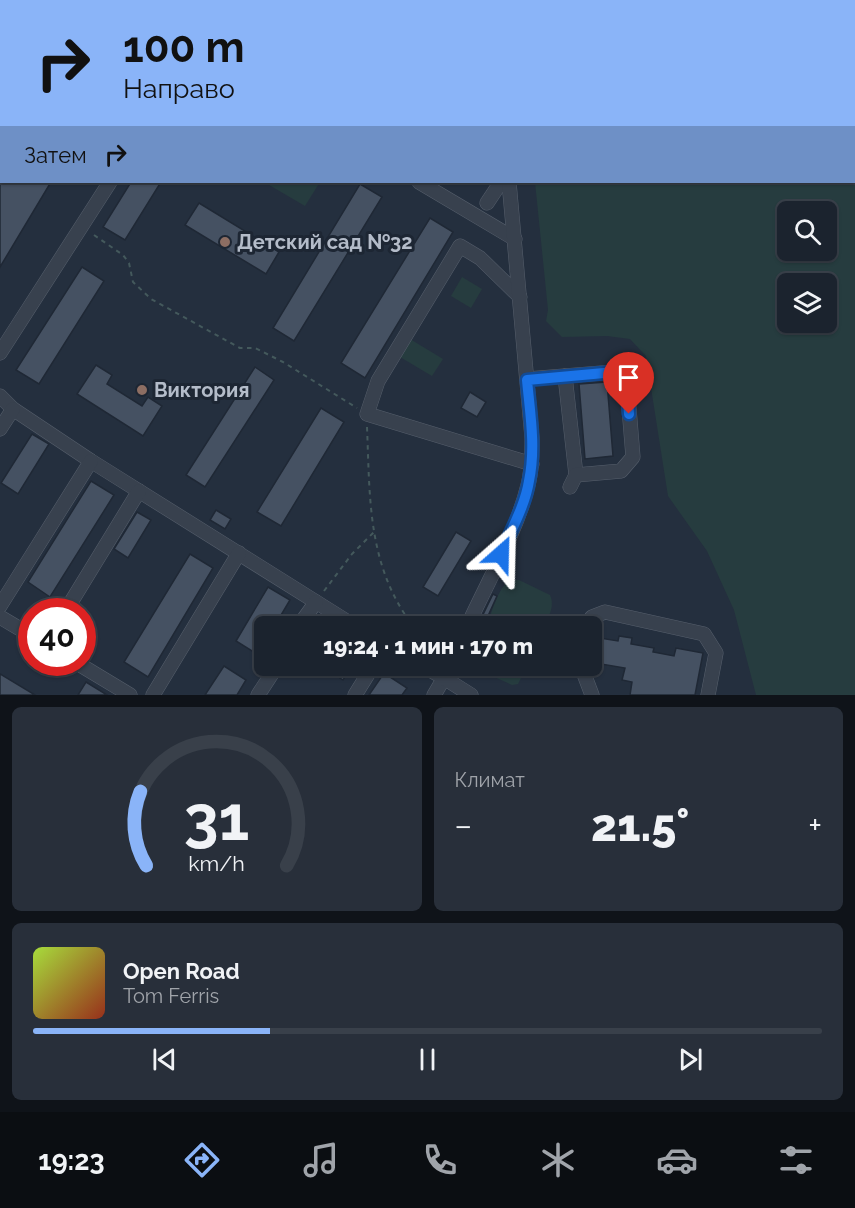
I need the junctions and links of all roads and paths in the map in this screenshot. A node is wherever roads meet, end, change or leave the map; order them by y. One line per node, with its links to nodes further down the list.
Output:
1 (109, 183): 9 (street)
2 (426, 183): 7 (street)
3 (500, 183): 5 (street)
4 (509, 183): 7 (street)
5 (487, 203)
6 (94, 235): 14 (path)
7 (515, 239): 8 (street)
8 (520, 297): 11 (street); 14 (street)
9 (0, 353)
10 (565, 376): 10 (street); 11 (street)
11 (527, 380): 17 (street)
12 (0, 396): 13 (street)
13 (13, 409): 15 (street); 16 (street)
14 (367, 414): 17 (street); 19 (path)
15 (0, 429)
16 (91, 461): 18 (street); 23 (street)
17 (532, 464): 28 (street)
18 (139, 491): 20 (street); 21 (street)
19 (374, 532): 22 (path); 27 (path)
20 (239, 553): 22 (street); 38 (street)
21 (74, 598)
22 (316, 602): 25 (street); 26 (street)
23 (0, 606)
24 (0, 616): 30 (street)
25 (306, 616)
26 (338, 616)
27 (405, 616)
28 (472, 616)
29 (595, 616): 44 (street)
30 (18, 627)
31 (96, 674): 37 (street)
32 (270, 676): 39 (street)
33 (366, 676): 40 (street)
34 (444, 676): 41 (street)
35 (450, 676): 42 (street)
36 (585, 676): 43 (street)
37 (130, 695)
38 (153, 695)
39 (258, 695)
40 (354, 695)
41 (434, 695)
42 (471, 695)
43 (592, 695)
44 (708, 695)

